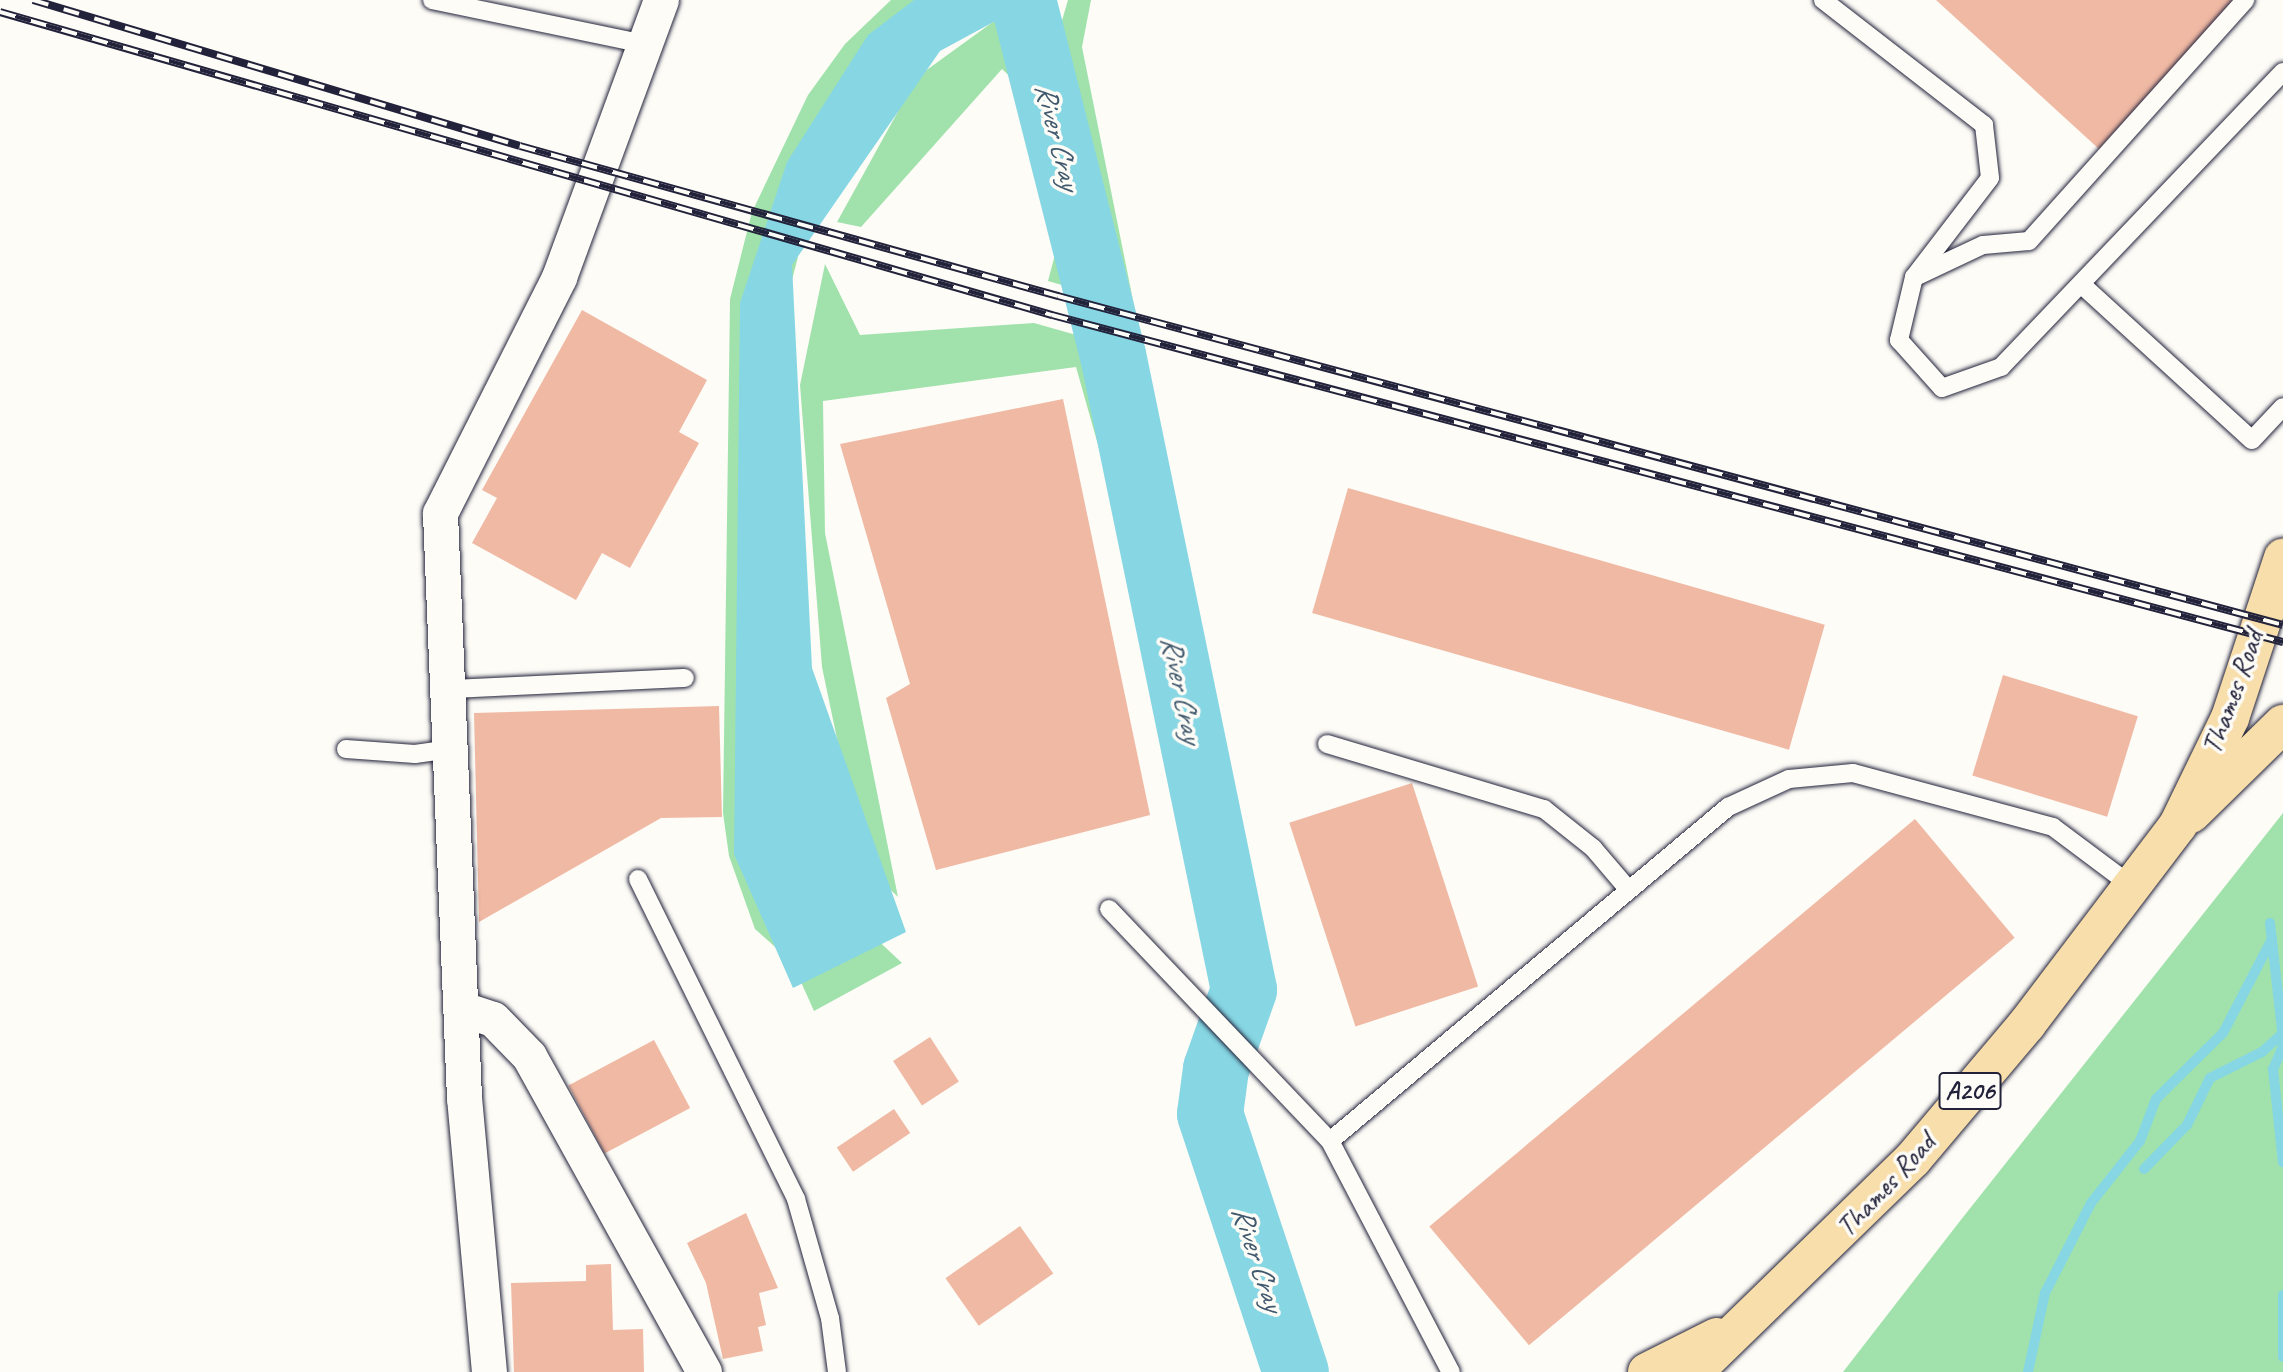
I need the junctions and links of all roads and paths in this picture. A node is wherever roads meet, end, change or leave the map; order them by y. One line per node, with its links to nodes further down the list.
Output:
1 (432, 0): 5 (lane)
2 (661, 0): 5 (street)
3 (1823, 0): 7 (lane)
4 (2245, 0): 7 (lane)
5 (645, 44): 12 (street)
6 (2283, 72): 8 (lane)
7 (1913, 278): 8 (lane)
8 (2081, 284): 9 (lane)
9 (2283, 407)
10 (2283, 558): 17 (main road, Thames Road / A206)
11 (685, 678): 12 (lane)
12 (451, 689): 16 (street)
13 (2283, 724): 17 (main road, Thames Road / A206)
14 (1327, 744): 20 (lane)
15 (346, 749): 16 (lane)
16 (451, 749): 22 (street)
17 (2178, 825): 19 (main road, Thames Road / A206)
18 (638, 879): 27 (lane)
19 (2132, 886): 20 (lane); 24 (main road, Thames Road / A206)
20 (1628, 889): 23 (lane)
21 (1109, 909): 23 (lane)
22 (465, 1010): 25 (street); 26 (street)
23 (1330, 1141): 28 (lane)
24 (1731, 1330): 29 (main road, Thames Road / A206); 30 (main road, Thames Road / A206)
25 (489, 1372)
26 (704, 1372)
27 (837, 1372)
28 (1451, 1372)
29 (1647, 1372)
30 (1694, 1372)

